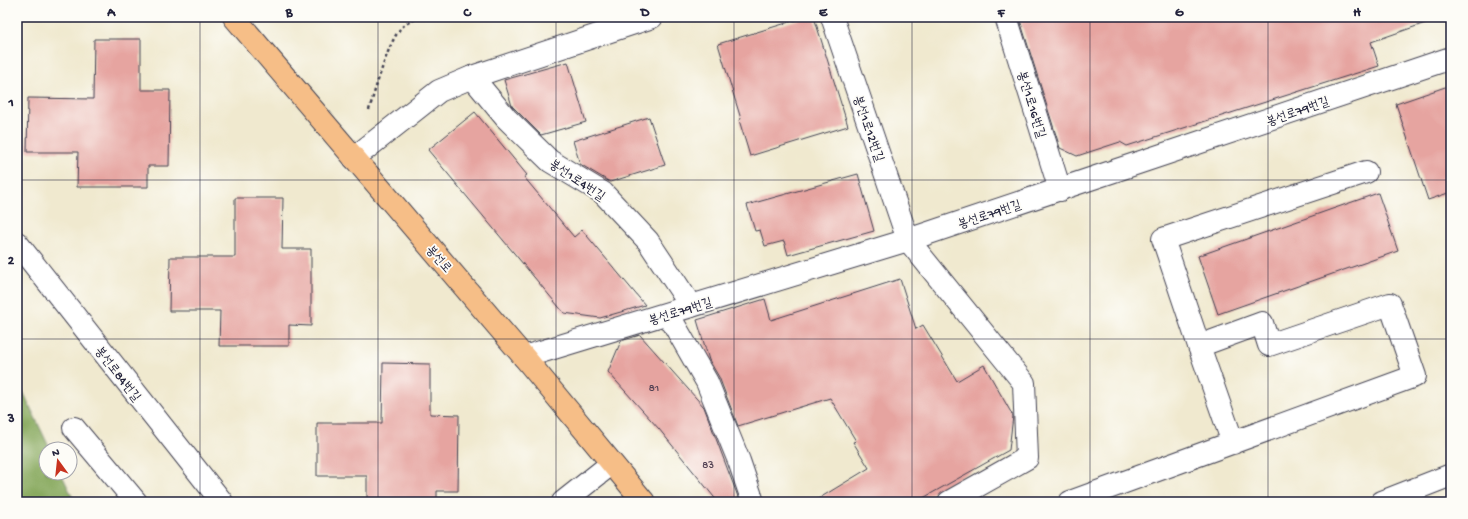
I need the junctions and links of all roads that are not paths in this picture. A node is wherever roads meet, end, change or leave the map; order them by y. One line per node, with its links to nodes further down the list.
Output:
1 (234, 17): 7 (main road, 봉선로)
2 (652, 17): 6 (street)
3 (832, 17): 10 (street, 봉선1로12번길)
4 (1006, 17): 9 (street, 봉선1로16번길)
5 (1451, 58): 9 (street, 봉선로79번길)
6 (472, 76): 7 (street); 12 (street, 봉선1로4번길)
7 (354, 158): 15 (main road, 봉선로)
8 (1366, 172): 14 (street)
9 (1060, 190): 10 (street, 봉선로79번길)
10 (908, 240): 12 (street, 봉선로79번길); 25 (street)
11 (17, 243): 21 (street, 봉선로84번길)
12 (691, 306): 13 (street, 봉선로79번길)
13 (668, 314): 15 (street, 봉선로79번길); 24 (street)
14 (1199, 346): 17 (street); 17 (street)
15 (524, 357): 18 (main road, 봉선로)
16 (74, 428): 20 (street)
17 (1233, 443): 26 (street)
18 (611, 464): 22 (street); 23 (main road, 봉선로)
19 (1451, 475): 27 (street)
20 (136, 502)
21 (222, 502)
22 (563, 502)
23 (644, 502)
24 (753, 502)
25 (949, 502)
26 (1070, 502)
27 (1382, 502)

